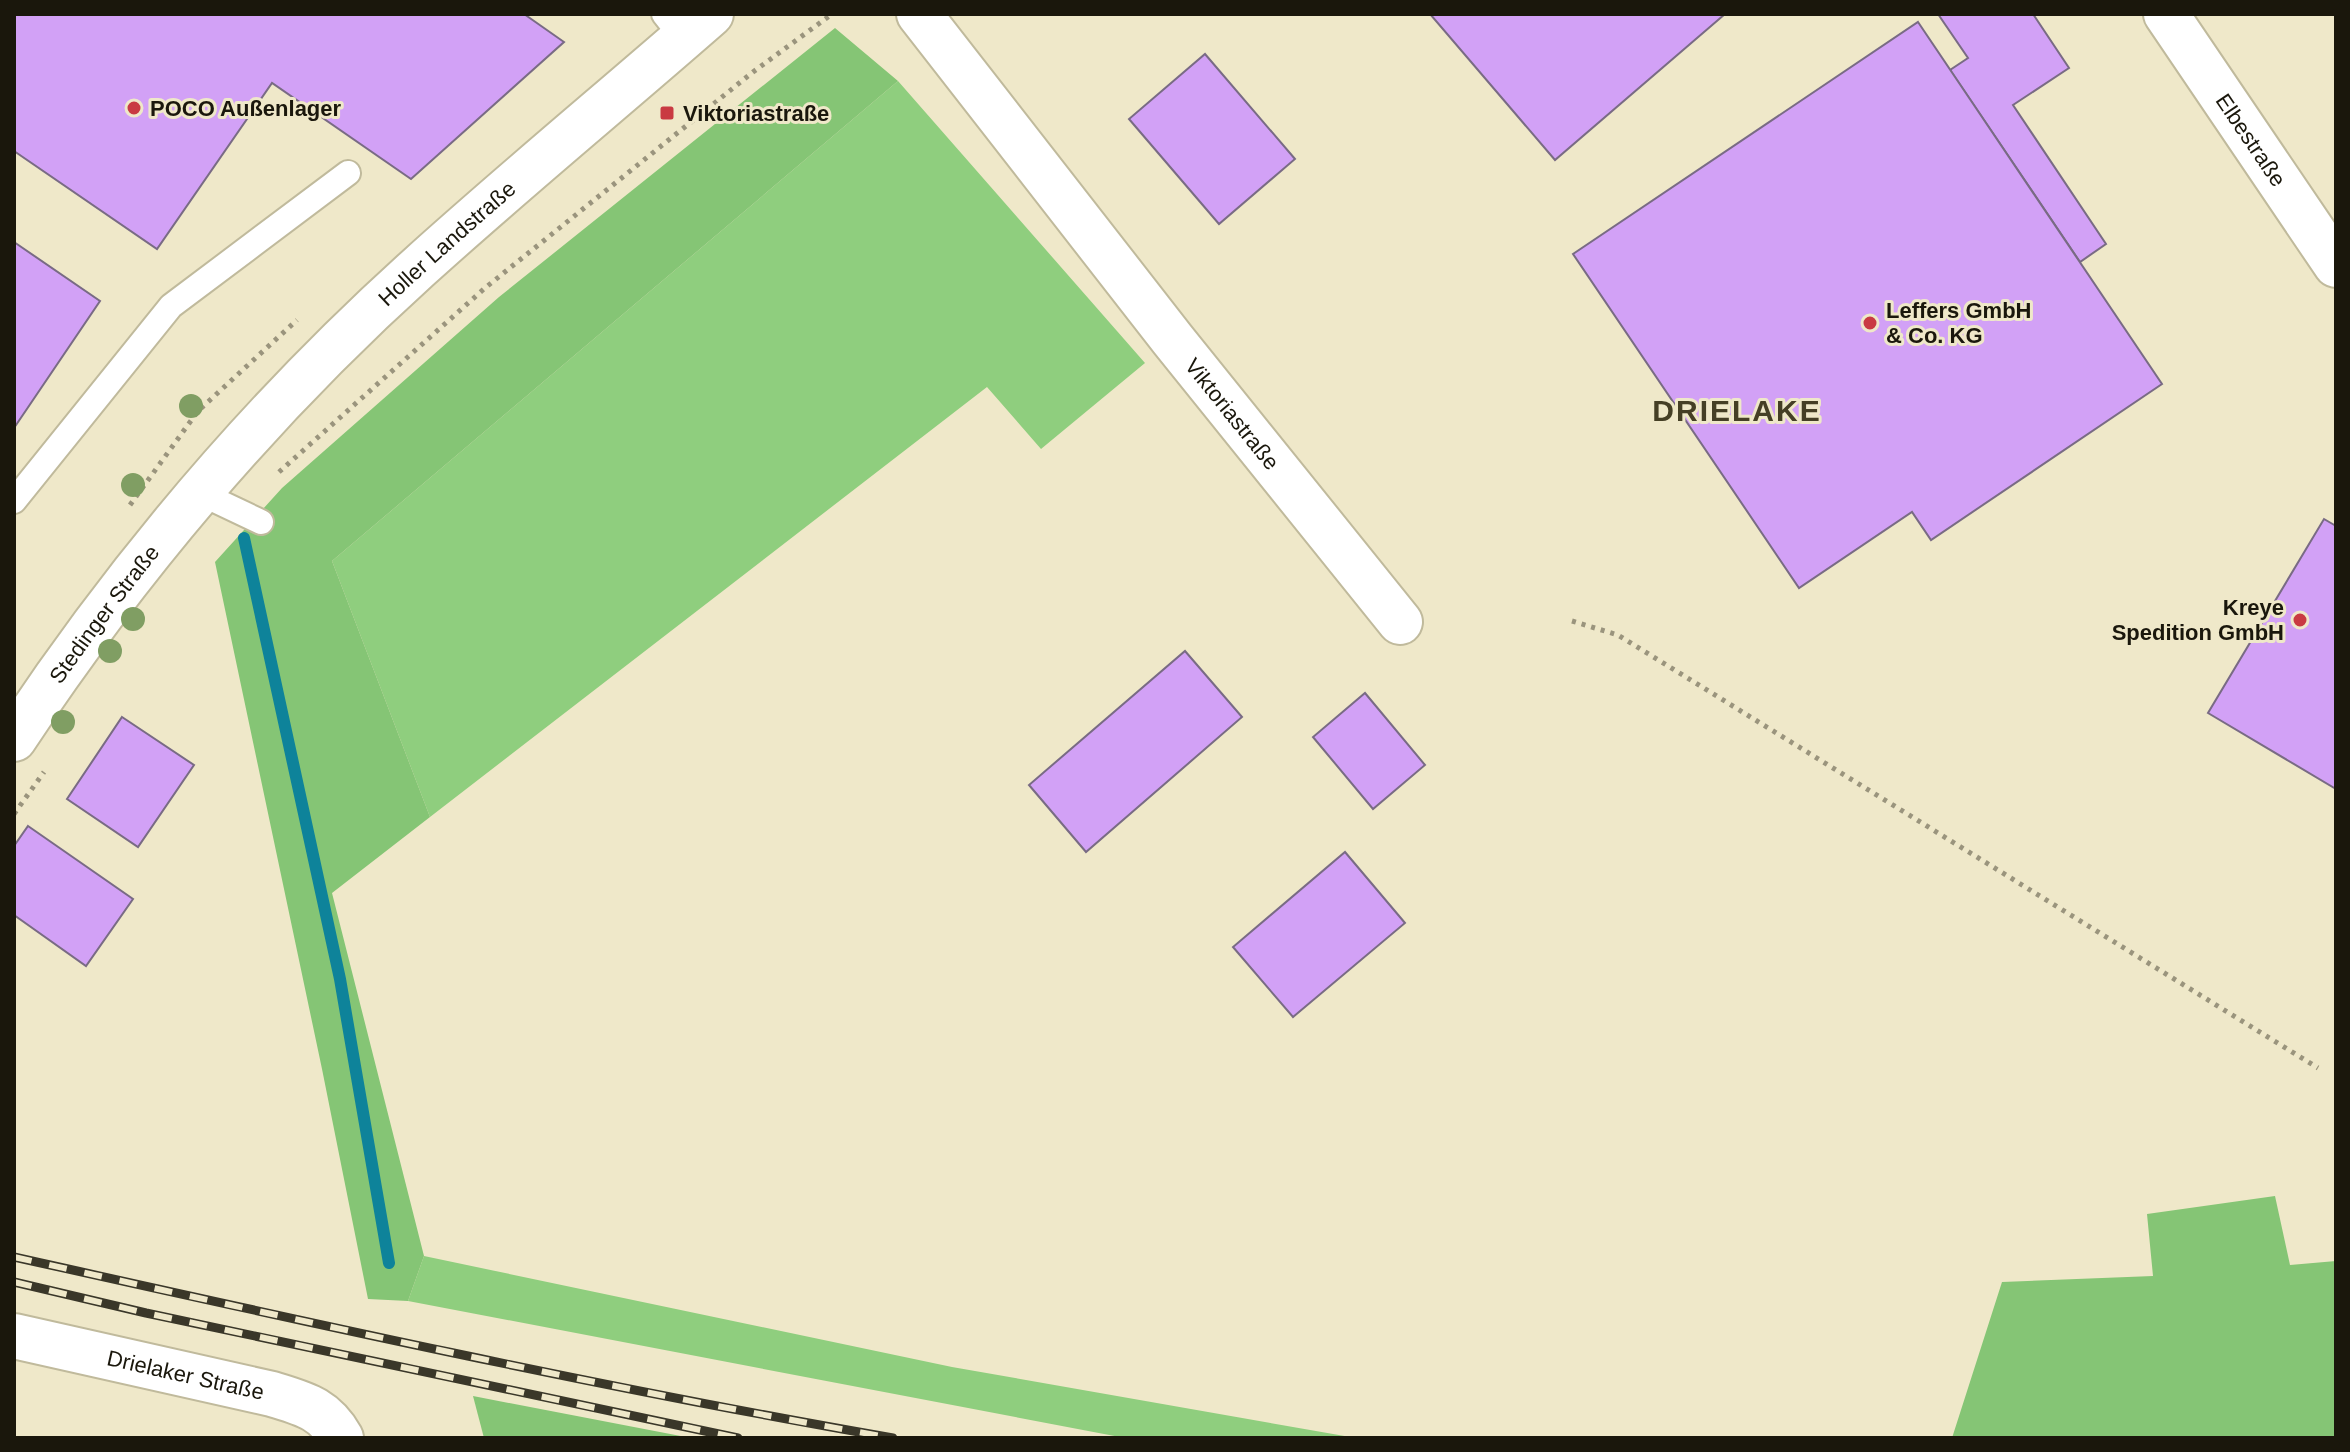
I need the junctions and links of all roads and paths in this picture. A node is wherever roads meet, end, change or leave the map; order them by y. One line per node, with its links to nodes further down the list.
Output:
1 (832, 14): 8 (path)
2 (919, 14): 11 (street, Viktoriastraße)
3 (2166, 14): 6 (street, Elbestraße)
4 (686, 22): 8 (street, Holler Landstraße)
5 (348, 173): 7 (lane)
6 (2336, 265)
7 (14, 501)
8 (218, 501): 9 (lane); 12 (street, Stedinger Straße)
9 (261, 522)
10 (1572, 621): 13 (path)
11 (1400, 622)
12 (14, 739)
13 (2318, 1068)
14 (14, 1336): 15 (street, Drielaker Straße)
15 (341, 1438)

